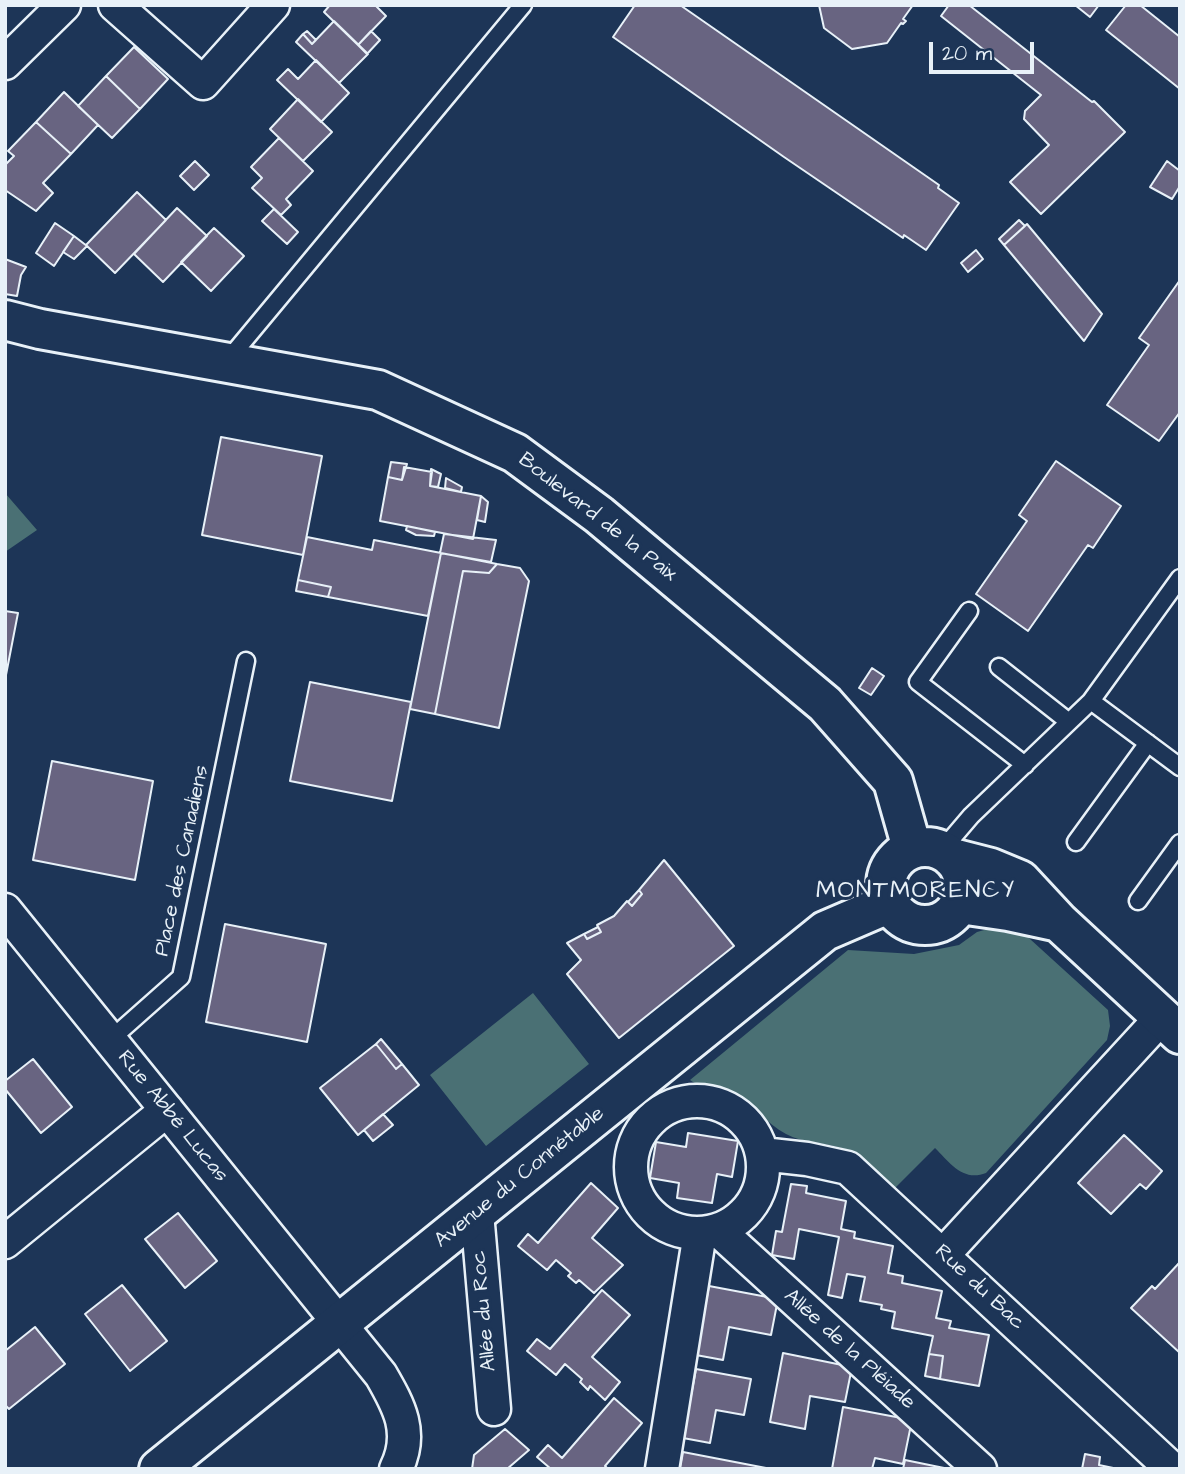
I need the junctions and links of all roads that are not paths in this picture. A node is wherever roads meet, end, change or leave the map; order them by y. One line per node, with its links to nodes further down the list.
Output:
1 (64, 5): 5 (street)
2 (116, 5): 3 (street)
3 (274, 5)
4 (523, 5): 7 (lane)
5 (5, 63)
6 (5, 320): 7 (street, Boulevard de la Paix)
7 (227, 361): 19 (street, Boulevard de la Paix)
8 (1180, 578): 12 (lane)
9 (969, 611): 15 (lane)
10 (246, 661): 26 (lane, Place des Canadiens)
11 (999, 667): 13 (lane)
12 (1091, 701): 13 (lane); 14 (lane)
13 (1069, 722): 15 (lane)
14 (1148, 743): 16 (lane); 17 (lane)
15 (1025, 765): 19 (lane)
16 (1180, 767)
17 (1076, 842)
18 (1180, 843): 20 (lane)
19 (935, 852): 21 (street); 22 (street); 24 (street)
20 (1138, 901)
21 (890, 903): 22 (street); 29 (street, Avenue du Connétable)
22 (960, 904): 24 (street)
23 (5, 910): 26 (street, Rue Abbé Lucas)
24 (1059, 922): 25 (street)
25 (1171, 1025): 32 (street)
26 (110, 1040): 27 (street, Rue Abbé Lucas)
27 (167, 1111): 31 (street); 33 (street, Rue Abbé Lucas)
28 (762, 1154): 30 (street); 30 (street); 32 (street, Rue du Bac)
29 (477, 1213): 33 (street, Avenue du Connétable); 34 (street, Allée du Roc)
30 (709, 1232): 37 (street); 38 (street, Allée de la Pléiade)
31 (5, 1242)
32 (943, 1255): 39 (street, Rue du Bac)
33 (339, 1324): 35 (street, Avenue du Connétable); 36 (street, Rue Abbé Lucas)
34 (494, 1409)
35 (159, 1469)
36 (396, 1469)
37 (662, 1469)
38 (980, 1469)
39 (1172, 1469)

